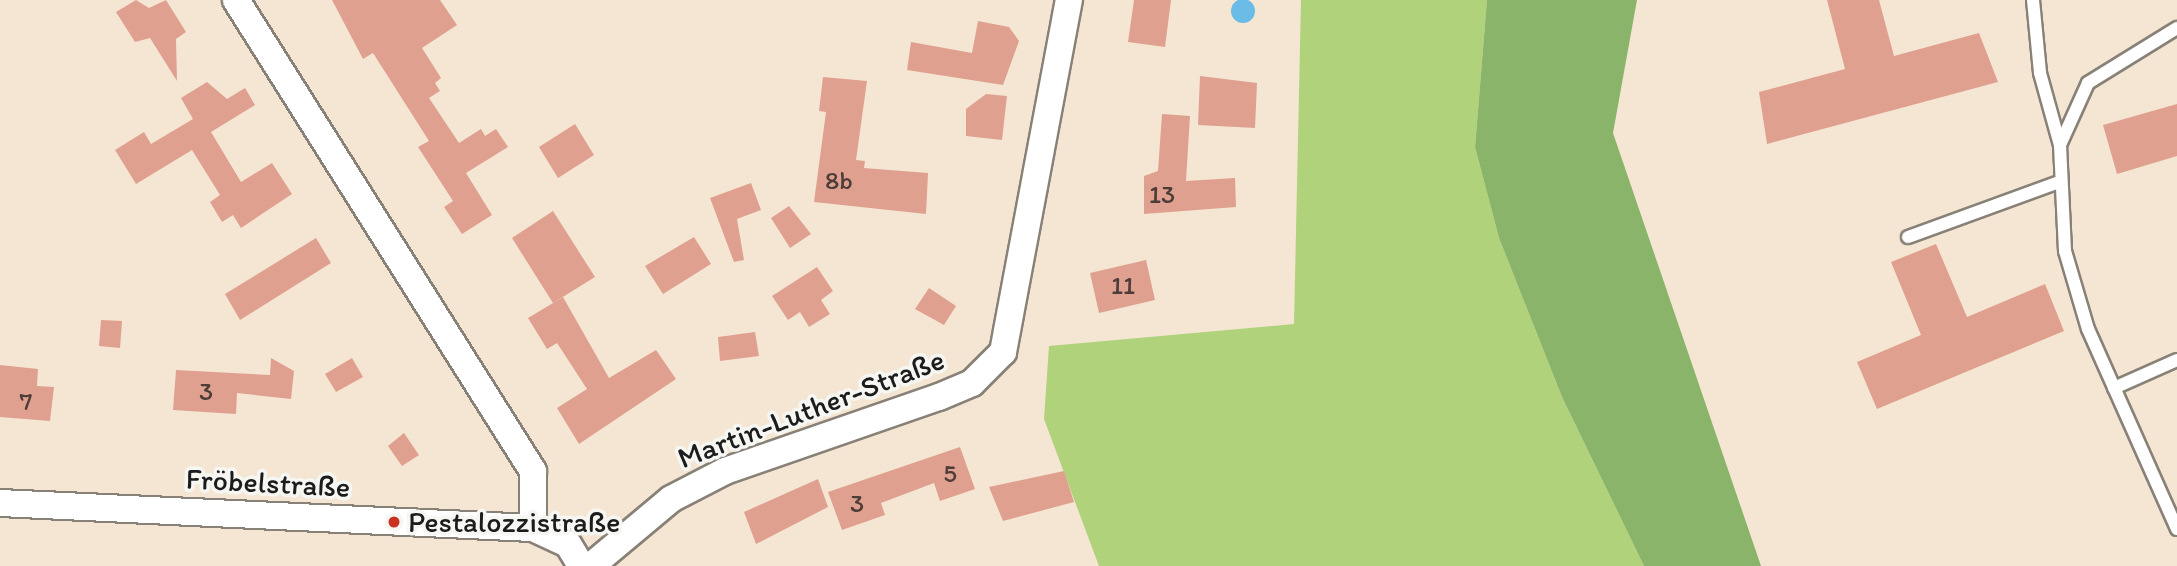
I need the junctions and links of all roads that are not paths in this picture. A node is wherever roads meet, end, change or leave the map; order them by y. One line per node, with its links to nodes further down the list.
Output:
1 (236, 0): 11 (street)
2 (1069, 0): 14 (street, Martin-Luther-Straße)
3 (2033, 0): 5 (lane)
4 (2177, 28): 5 (lane)
5 (2060, 145): 6 (lane)
6 (2059, 182): 7 (lane); 9 (lane)
7 (1908, 237)
8 (2177, 359): 9 (lane)
9 (2114, 388): 12 (lane)
10 (0, 503): 11 (street, Fröbelstraße)
11 (533, 528): 13 (street)
12 (2177, 529)
13 (581, 566)
14 (591, 566)

